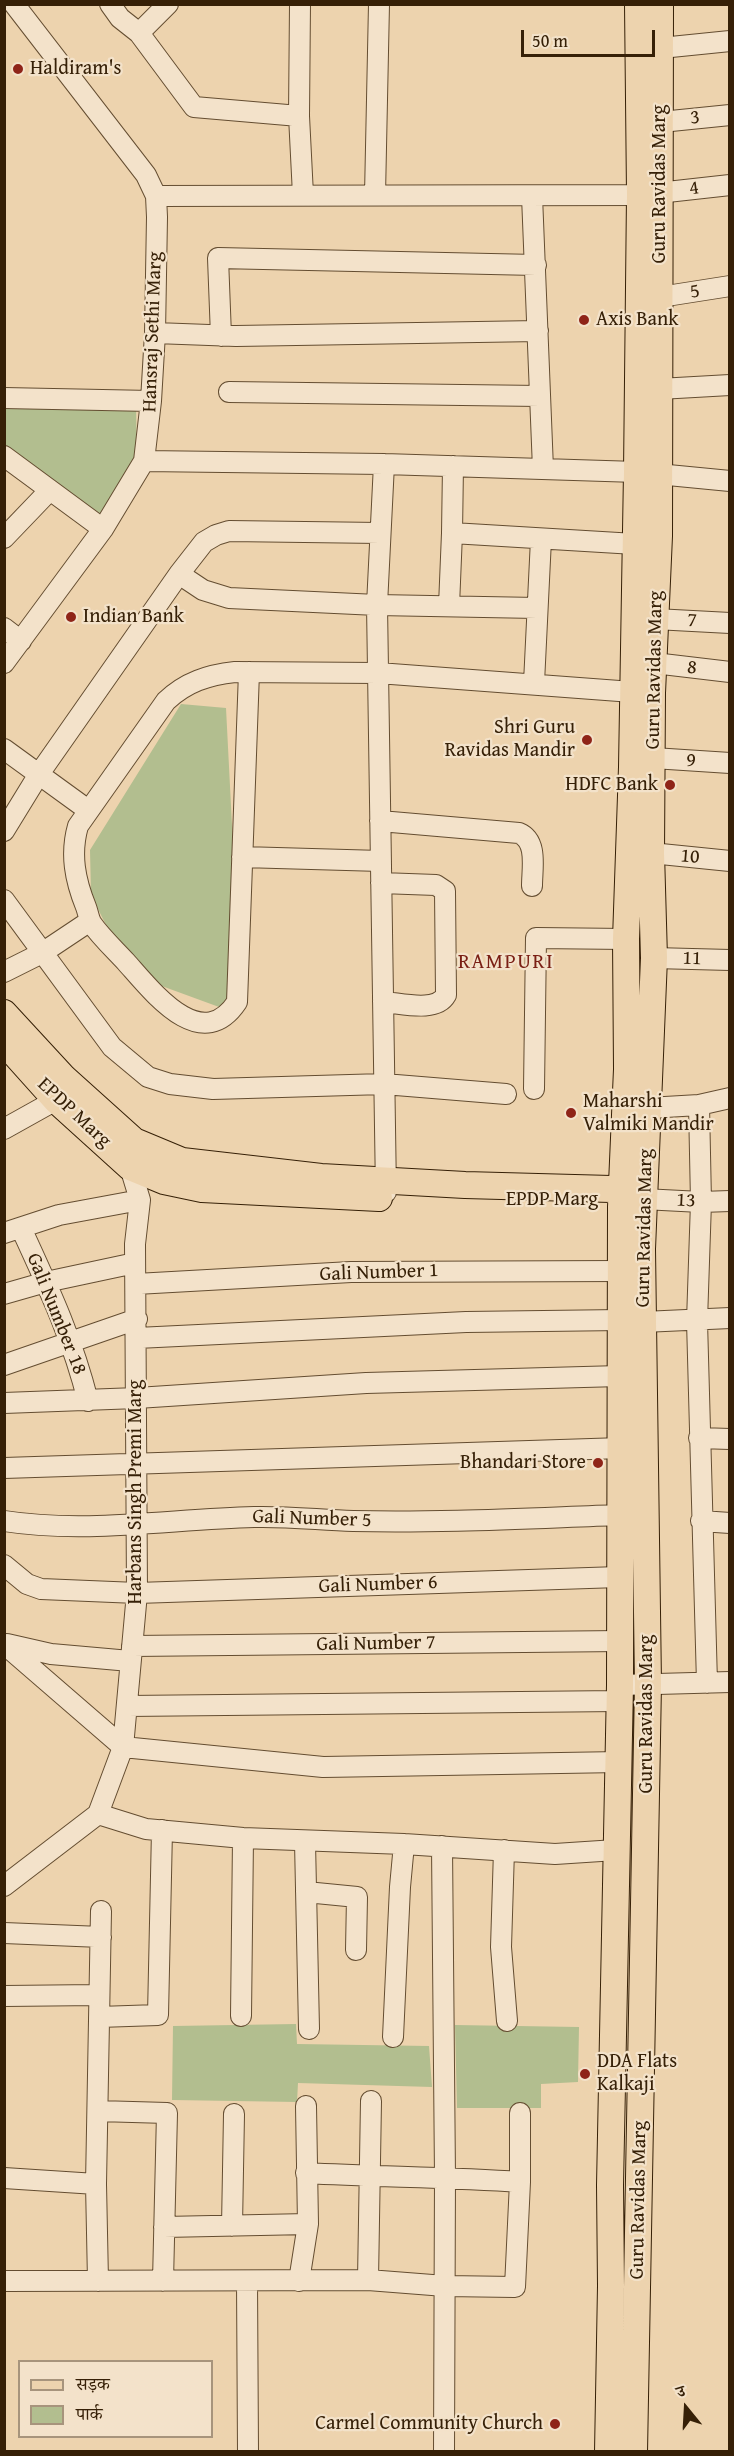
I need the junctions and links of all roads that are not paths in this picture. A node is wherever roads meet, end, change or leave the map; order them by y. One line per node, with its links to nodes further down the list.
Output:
1 (110, 4): 8 (street)
2 (168, 4): 8 (street)
3 (300, 4): 12 (street)
4 (379, 4): 16 (street)
5 (638, 4): 17 (main road, Guru Ravidas Marg)
6 (660, 4): 10 (main road, Guru Ravidas Marg)
7 (15, 10): 18 (street, Hansraj Sethi Marg)
8 (139, 33): 12 (street)
9 (729, 41): 10 (street)
10 (661, 48): 13 (main road, Guru Ravidas Marg)
11 (729, 115): 13 (street, 3)
12 (299, 116): 15 (street)
13 (661, 122): 17 (main road, Guru Ravidas Marg)
14 (729, 185): 17 (street, 4)
15 (303, 195): 16 (street, 4); 18 (street, 4)
16 (375, 195): 19 (street, 4)
17 (649, 195): 19 (street, 4); 22 (main road, Guru Ravidas Marg); 37 (main road, Guru Ravidas Marg)
18 (156, 196): 24 (street, Hansraj Sethi Marg)
19 (532, 196): 20 (street)
20 (536, 265): 23 (street); 25 (street)
21 (729, 286): 22 (street, 5)
22 (660, 297): 27 (main road, Guru Ravidas Marg)
23 (538, 332): 25 (street); 29 (street)
24 (155, 333): 25 (street); 31 (street, Hansraj Sethi Marg)
25 (221, 336)
26 (729, 385): 27 (street)
27 (659, 389): 37 (main road, Guru Ravidas Marg)
28 (229, 392): 29 (street)
29 (540, 396): 36 (street)
30 (4, 398): 31 (street)
31 (152, 401): 33 (street, Hansraj Sethi Marg)
32 (4, 456): 39 (street)
33 (144, 461): 34 (street); 40 (street, Hansraj Sethi Marg)
34 (384, 464): 35 (street); 41 (street)
35 (453, 466): 36 (street); 42 (street)
36 (543, 469): 37 (street)
37 (648, 474): 38 (street); 45 (main road, Guru Ravidas Marg); 50 (main road, Guru Ravidas Marg)
38 (729, 481)
39 (50, 490): 40 (street); 43 (street)
40 (103, 530): 53 (street, Hansraj Sethi Marg)
41 (380, 533): 46 (street); 47 (street)
42 (452, 533): 44 (street); 48 (street)
43 (5, 538)
44 (541, 539): 45 (street); 49 (street)
45 (635, 544): 60 (main road, Guru Ravidas Marg)
46 (179, 574): 47 (street); 64 (street)
47 (377, 605): 48 (street); 58 (street)
48 (449, 606): 49 (street)
49 (537, 609): 59 (street)
50 (655, 619): 51 (street, 7); 55 (main road, Guru Ravidas Marg)
51 (729, 623)
52 (4, 628): 53 (street)
53 (21, 641): 54 (street, Hansraj Sethi Marg)
54 (4, 663)
55 (654, 663): 57 (street, 8); 60 (main road, Guru Ravidas Marg)
56 (249, 672): 58 (street); 65 (street); 69 (street)
57 (729, 672)
58 (378, 673): 59 (street); 66 (street)
59 (534, 683): 60 (street)
60 (642, 692): 62 (main road, Guru Ravidas Marg); 76 (main road, Guru Ravidas Marg)
61 (4, 749): 64 (street)
62 (653, 758): 63 (street, 9); 68 (main road, Guru Ravidas Marg)
63 (729, 763)
64 (39, 774): 65 (street); 67 (street)
65 (88, 810): 75 (street)
66 (380, 821): 70 (street); 73 (street)
67 (4, 831)
68 (651, 854): 71 (street, 10); 78 (main road, Guru Ravidas Marg)
69 (242, 857): 70 (street); 75 (street)
70 (381, 861): 72 (street)
71 (729, 861)
72 (381, 883): 81 (street); 81 (street)
73 (532, 886)
74 (4, 900): 77 (street)
75 (90, 921): 77 (street)
76 (626, 939): 85 (street); 95 (main road, Guru Ravidas Marg)
77 (42, 952): 80 (street); 84 (street)
78 (654, 958): 79 (street, 11); 90 (main road, Guru Ravidas Marg)
79 (729, 960)
80 (4, 972)
81 (383, 1002): 84 (street)
82 (4, 1013): 92 (main road, EPDP Marg)
83 (4, 1042): 88 (main road, EPDP Marg)
84 (384, 1084): 86 (street); 94 (street)
85 (534, 1089)
86 (506, 1094)
87 (729, 1098): 89 (street)
88 (56, 1100): 91 (street); 93 (main road, EPDP Marg)
89 (699, 1104): 90 (street); 98 (street)
90 (648, 1108): 95 (main road, Guru Ravidas Marg)
91 (4, 1129)
92 (134, 1142): 93 (street); 94 (main road, EPDP Marg)
93 (130, 1167): 94 (main road, EPDP Marg); 96 (street, Harbans Singh Premi Marg)
94 (386, 1189): 95 (main road, EPDP Marg)
95 (633, 1197): 98 (street, 13); 101 (main road, Guru Ravidas Marg); 106 (main road, Guru Ravidas Marg)
96 (140, 1200): 99 (street); 100 (street, Harbans Singh Premi Marg)
97 (729, 1201): 98 (street, 13)
98 (701, 1202): 107 (street)
99 (13, 1230): 102 (street, Gali Number 18)
100 (135, 1263): 102 (street); 103 (street, Harbans Singh Premi Marg)
101 (621, 1271): 103 (street, Gali Number 1); 106 (main road, Guru Ravidas Marg)
102 (46, 1282): 104 (street); 109 (street, Gali Number 18)
103 (136, 1284): 108 (street, Harbans Singh Premi Marg)
104 (4, 1294)
105 (729, 1318): 107 (street)
106 (632, 1321): 107 (street); 108 (street); 111 (main road, Guru Ravidas Marg); 133 (main road, Guru Ravidas Marg)
107 (697, 1321): 115 (street)
108 (137, 1328): 109 (street); 112 (street, Harbans Singh Premi Marg)
109 (71, 1341): 110 (street); 113 (street, Gali Number 18)
110 (4, 1365)
111 (620, 1376): 112 (street); 117 (main road, Guru Ravidas Marg)
112 (137, 1398): 113 (street); 118 (street, Harbans Singh Premi Marg)
113 (88, 1401): 114 (street)
114 (4, 1403)
115 (699, 1438): 116 (street); 122 (street)
116 (729, 1439)
117 (622, 1448): 118 (street); 120 (main road, Guru Ravidas Marg)
118 (131, 1465): 119 (street); 123 (street, Harbans Singh Premi Marg)
119 (4, 1468)
120 (621, 1515): 123 (street, Gali Number 5); 126 (main road, Guru Ravidas Marg)
121 (4, 1521): 123 (street, Gali Number 5)
122 (701, 1521): 124 (street); 132 (street)
123 (138, 1523): 127 (street, Harbans Singh Premi Marg)
124 (729, 1523)
125 (4, 1565): 127 (street, Gali Number 6)
126 (619, 1577): 127 (street, Gali Number 6); 128 (main road, Guru Ravidas Marg)
127 (137, 1593): 130 (street, Harbans Singh Premi Marg)
128 (621, 1641): 130 (street, Gali Number 7); 134 (main road, Guru Ravidas Marg)
129 (4, 1644): 130 (street, Gali Number 7); 136 (street)
130 (131, 1654): 135 (street, Harbans Singh Premi Marg)
131 (729, 1682): 132 (street)
132 (707, 1683): 133 (street)
133 (648, 1684): 134 (street); 183 (main road, Guru Ravidas Marg)
134 (620, 1693): 135 (street); 137 (main road, Guru Ravidas Marg)
135 (126, 1706): 136 (street, Harbans Singh Premi Marg)
136 (123, 1748): 137 (street); 138 (street, Harbans Singh Premi Marg)
137 (620, 1762): 145 (main road, Guru Ravidas Marg)
138 (98, 1814): 139 (street); 146 (street)
139 (162, 1830): 140 (street); 155 (street)
140 (243, 1838): 141 (street); 154 (street)
141 (305, 1842): 142 (street); 147 (street)
142 (404, 1844): 143 (street); 158 (street)
143 (442, 1846): 144 (street); 166 (street)
144 (504, 1850): 145 (street); 156 (street)
145 (616, 1850): 182 (main road, Guru Ravidas Marg)
146 (4, 1886)
147 (306, 1892): 151 (street); 157 (street)
148 (101, 1911): 150 (street)
149 (4, 1933): 150 (street)
150 (101, 1937): 152 (street)
151 (356, 1950)
152 (98, 1995): 153 (street); 155 (street)
153 (4, 1996)
154 (241, 2016)
155 (99, 2017): 161 (street)
156 (507, 2021)
157 (309, 2029)
158 (393, 2037)
159 (370, 2101): 165 (street)
160 (306, 2106): 164 (street)
161 (98, 2111): 169 (street); 172 (street)
162 (520, 2113): 168 (street)
163 (234, 2114): 171 (street)
164 (306, 2173): 165 (street); 170 (street)
165 (370, 2176): 166 (street); 173 (street)
166 (445, 2177): 168 (street); 179 (street)
167 (4, 2178): 169 (street)
168 (520, 2182): 179 (street)
169 (96, 2184): 175 (street)
170 (308, 2224): 171 (street); 178 (street)
171 (232, 2226): 172 (street)
172 (164, 2227): 176 (street)
173 (368, 2280): 178 (street); 179 (street)
174 (4, 2281): 175 (street)
175 (98, 2281): 176 (street)
176 (163, 2281): 177 (street)
177 (248, 2281): 178 (street); 180 (street)
178 (300, 2281)
179 (445, 2286): 181 (street)
180 (248, 2451)
181 (444, 2451)
182 (608, 2451)
183 (634, 2451)

